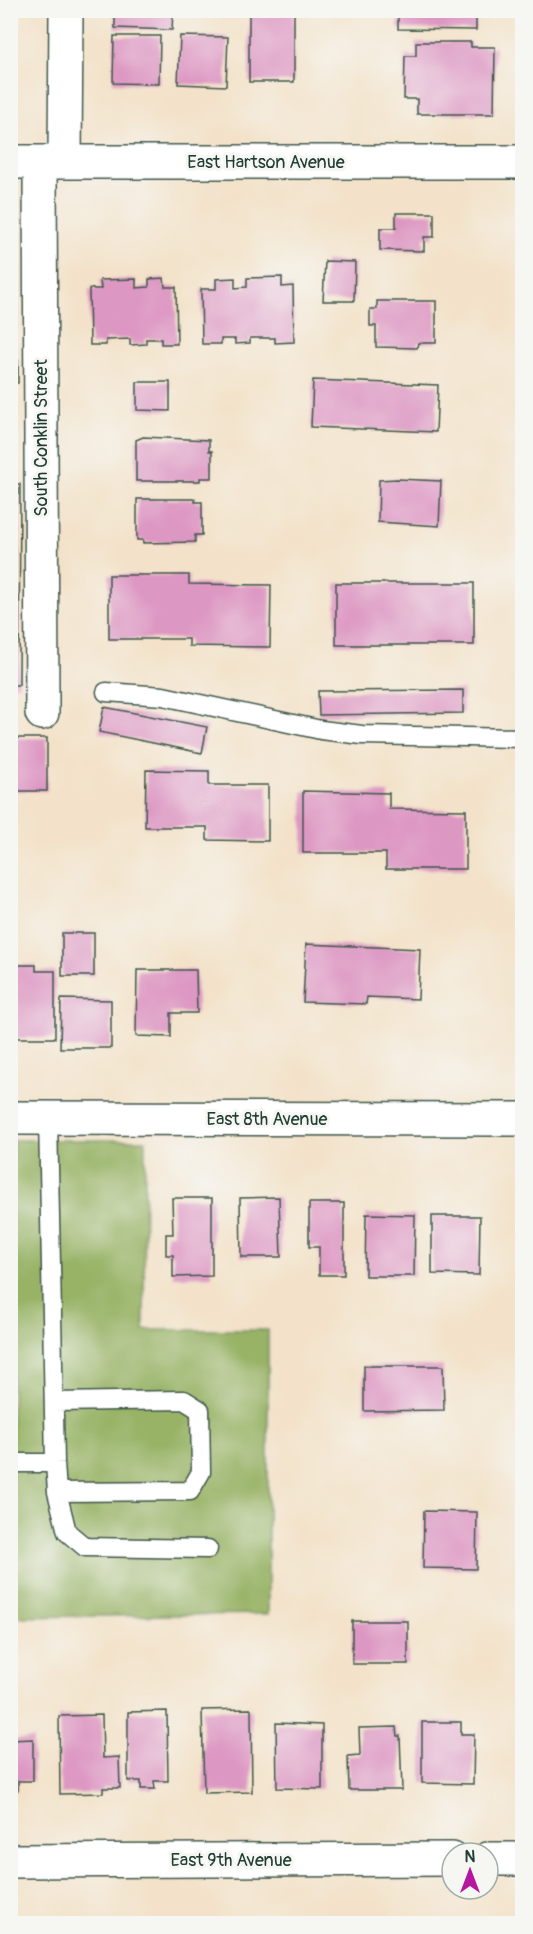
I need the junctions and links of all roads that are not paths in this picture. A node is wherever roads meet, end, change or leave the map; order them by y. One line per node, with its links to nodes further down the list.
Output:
1 (66, 10): 2 (street, South Conklin Street)
2 (39, 162): 3 (street, East Hartson Avenue); 5 (street, South Conklin Street)
3 (522, 162)
4 (106, 692): 6 (lane)
5 (42, 714)
6 (522, 738)
7 (10, 1118): 8 (street, East 8th Avenue)
8 (48, 1118): 9 (street, East 8th Avenue); 10 (lane)
9 (522, 1119)
10 (55, 1402): 12 (lane); 13 (lane)
11 (10, 1463): 12 (lane)
12 (55, 1463): 13 (lane)
13 (57, 1492): 14 (lane)
14 (208, 1549)
15 (440, 1859): 18 (street, East 9th Avenue)
16 (500, 1859): 17 (street)
17 (522, 1859)
18 (10, 1861)

